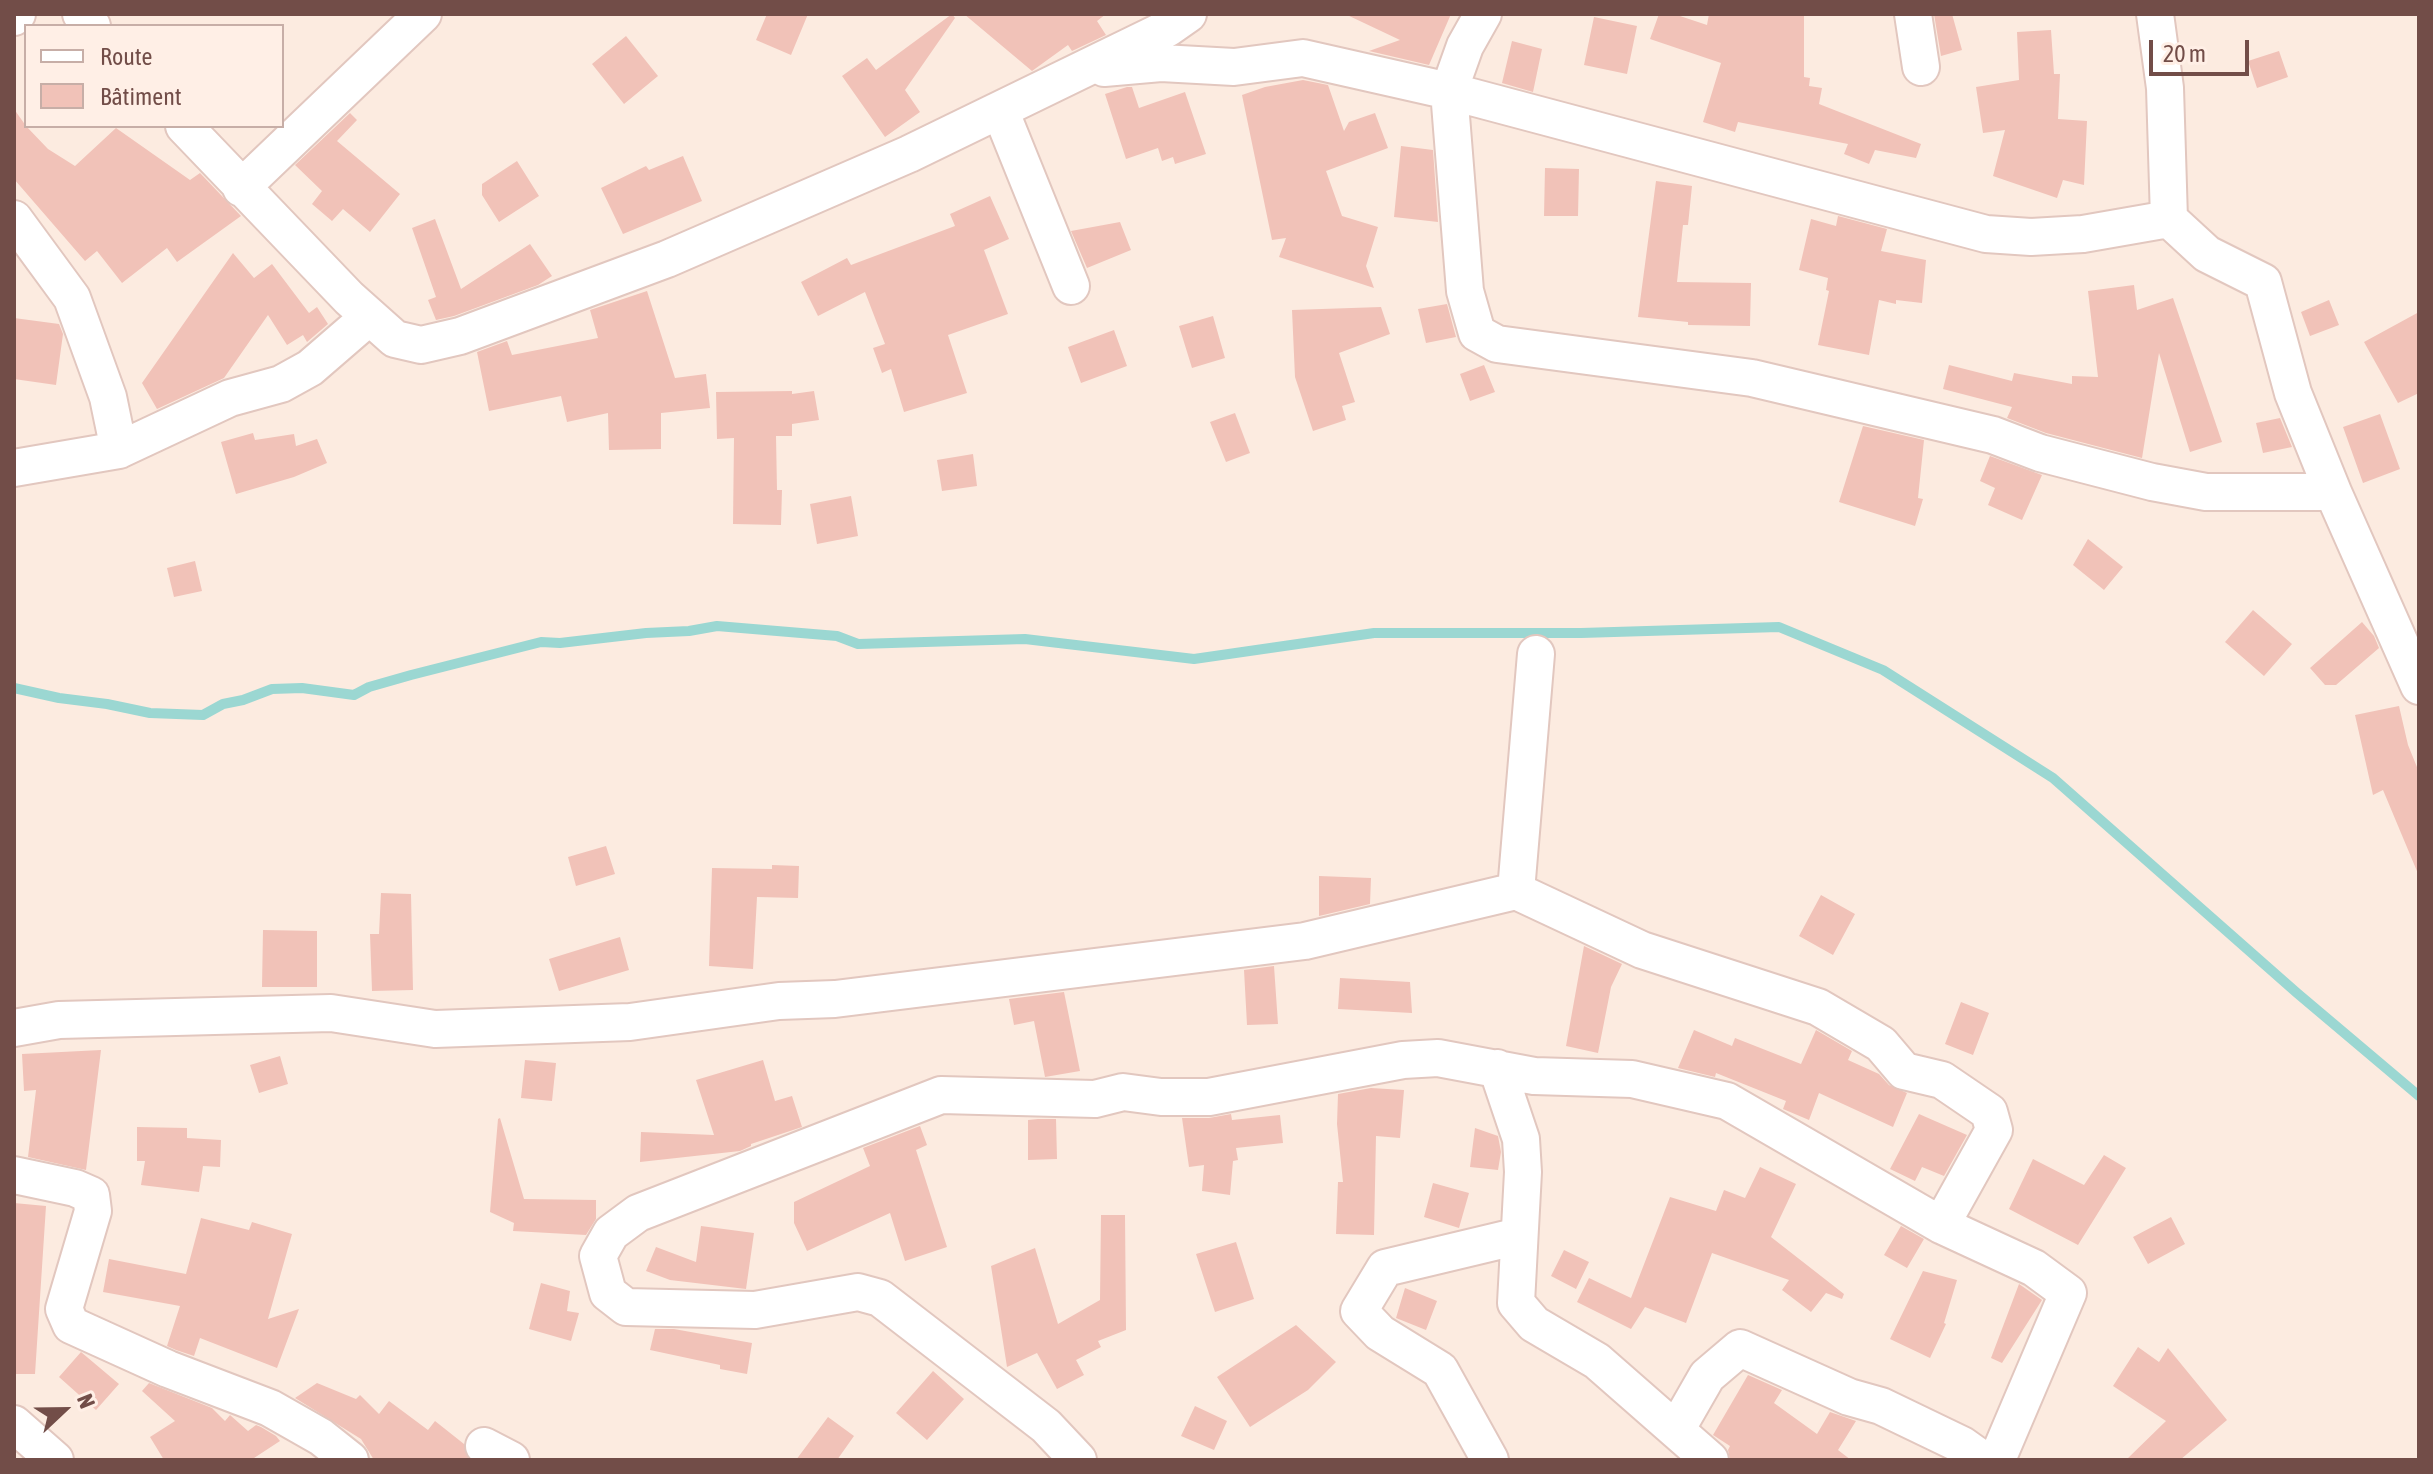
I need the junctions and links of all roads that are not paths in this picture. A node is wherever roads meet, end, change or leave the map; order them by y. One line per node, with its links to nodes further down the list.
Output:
1 (423, 14): 11 (street)
2 (1188, 14): 7 (street)
3 (1483, 14): 8 (street)
4 (1913, 14): 6 (street)
5 (2155, 14): 13 (street)
6 (1921, 67)
7 (1082, 70): 8 (street); 9 (street)
8 (1449, 91): 13 (street); 18 (street)
9 (1000, 110): 14 (street); 15 (street)
10 (186, 128): 11 (street)
11 (241, 188): 15 (street)
12 (14, 219): 16 (street)
13 (2169, 219): 18 (street)
14 (1071, 286)
15 (369, 317): 16 (street)
16 (119, 450): 17 (street)
17 (14, 468)
18 (2333, 492): 20 (street)
19 (1536, 654): 21 (street)
20 (2419, 686)
21 (1516, 891): 22 (street); 25 (street)
22 (14, 1028)
23 (1497, 1068): 25 (street); 26 (street); 31 (street)
24 (14, 1175): 30 (street)
25 (1941, 1225): 34 (street)
26 (1519, 1236): 28 (street); 32 (street)
27 (14, 1424): 29 (street)
28 (1676, 1430): 33 (street); 34 (street)
29 (55, 1460)
30 (350, 1460)
31 (1078, 1460)
32 (1490, 1460)
33 (1710, 1460)
34 (1985, 1460)

